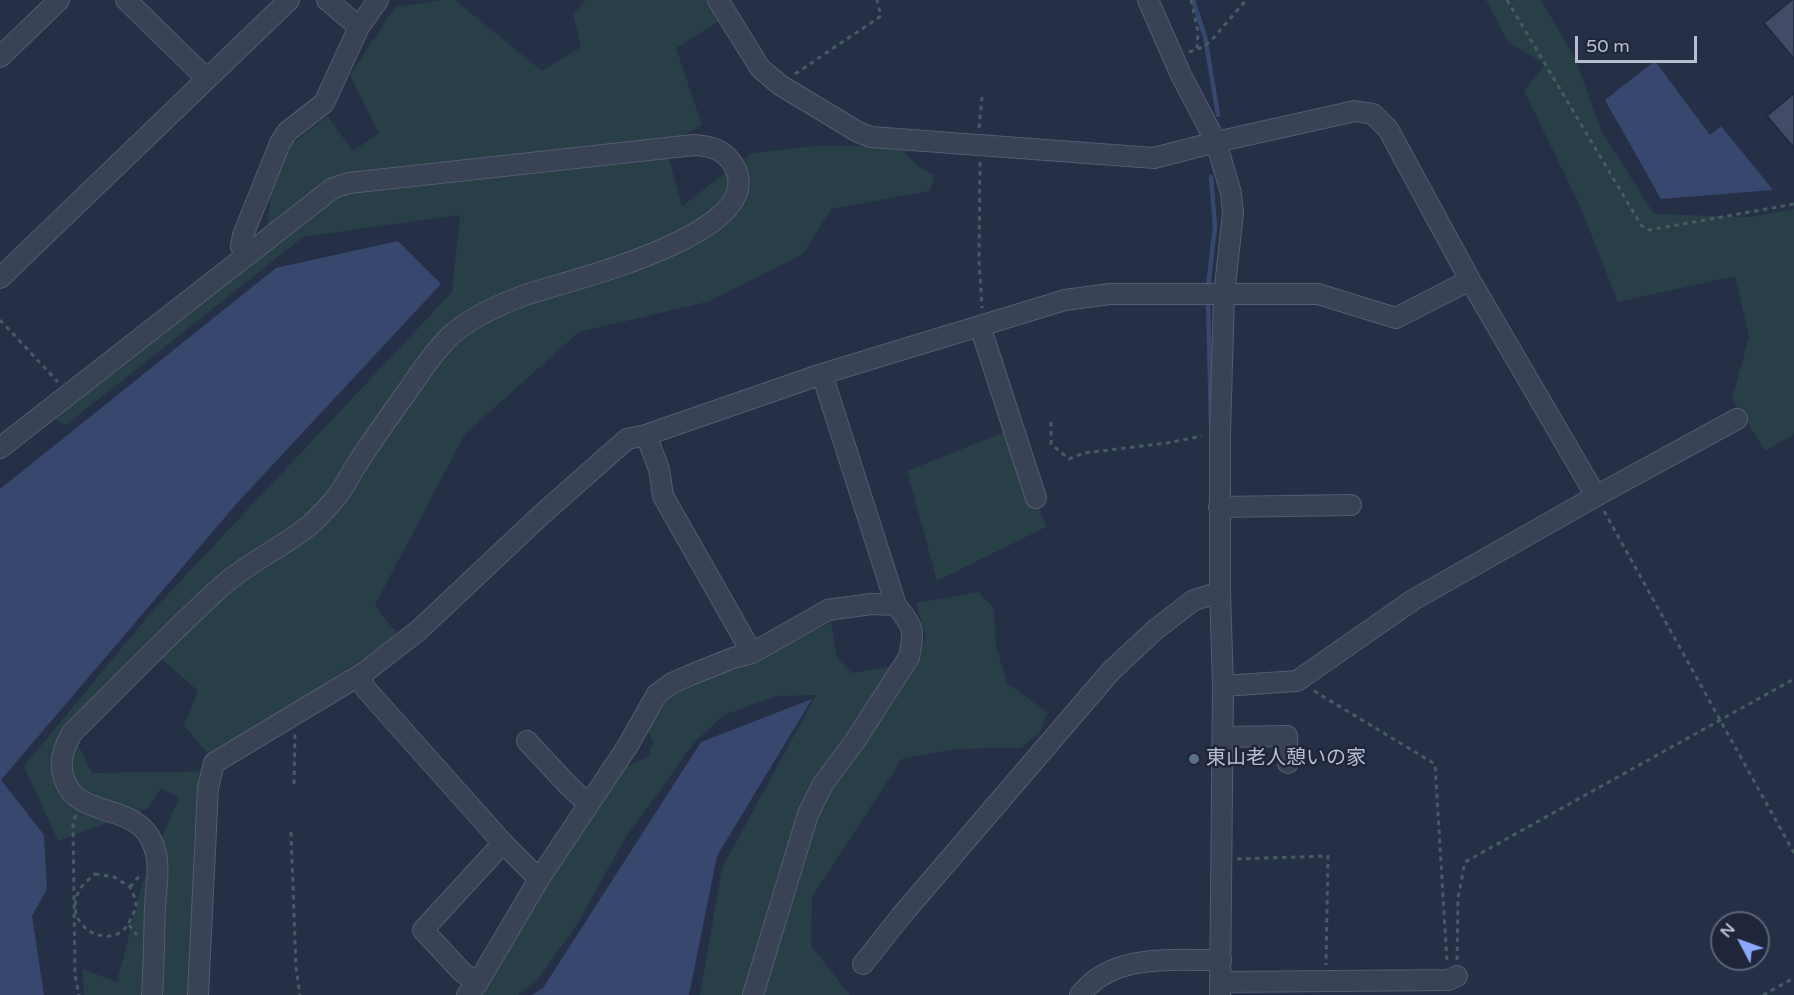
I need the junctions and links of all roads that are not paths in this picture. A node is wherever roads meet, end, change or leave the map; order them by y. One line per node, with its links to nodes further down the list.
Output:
1 (59, 0): 9 (street)
2 (126, 0): 10 (street)
3 (289, 0): 10 (street)
4 (327, 0): 8 (street)
5 (378, 0): 8 (street)
6 (718, 0): 11 (street)
7 (1148, 0): 11 (street)
8 (359, 27): 12 (street)
9 (0, 57)
10 (207, 79): 13 (street)
11 (1216, 142): 14 (street); 15 (street)
12 (245, 255): 20 (street); 42 (street)
13 (0, 278)
14 (1470, 280): 15 (street); 21 (street)
15 (1224, 295): 16 (street); 24 (street)
16 (983, 325): 17 (street); 22 (street)
17 (822, 374): 19 (street); 26 (street)
18 (1737, 419): 21 (street)
19 (645, 435): 27 (street); 28 (street)
20 (0, 448)
21 (1596, 496): 29 (street)
22 (1036, 498)
23 (1351, 505): 24 (street)
24 (1219, 507): 25 (street)
25 (1220, 592): 29 (street); 37 (street)
26 (896, 605): 27 (street); 44 (street)
27 (752, 653): 33 (street)
28 (365, 672): 34 (street); 43 (street)
29 (1223, 686): 30 (street)
30 (1223, 737): 32 (street); 36 (street)
31 (527, 741): 33 (street)
32 (1288, 763)
33 (588, 804): 35 (street)
34 (503, 843): 35 (street); 41 (street)
35 (539, 879): 41 (street)
36 (1221, 960): 40 (street); 45 (street)
37 (863, 964)
38 (1453, 978): 39 (street)
39 (1326, 987): 40 (street)
40 (1220, 988)
41 (472, 989)
42 (152, 995)
43 (198, 995)
44 (753, 995)
45 (1080, 995)

